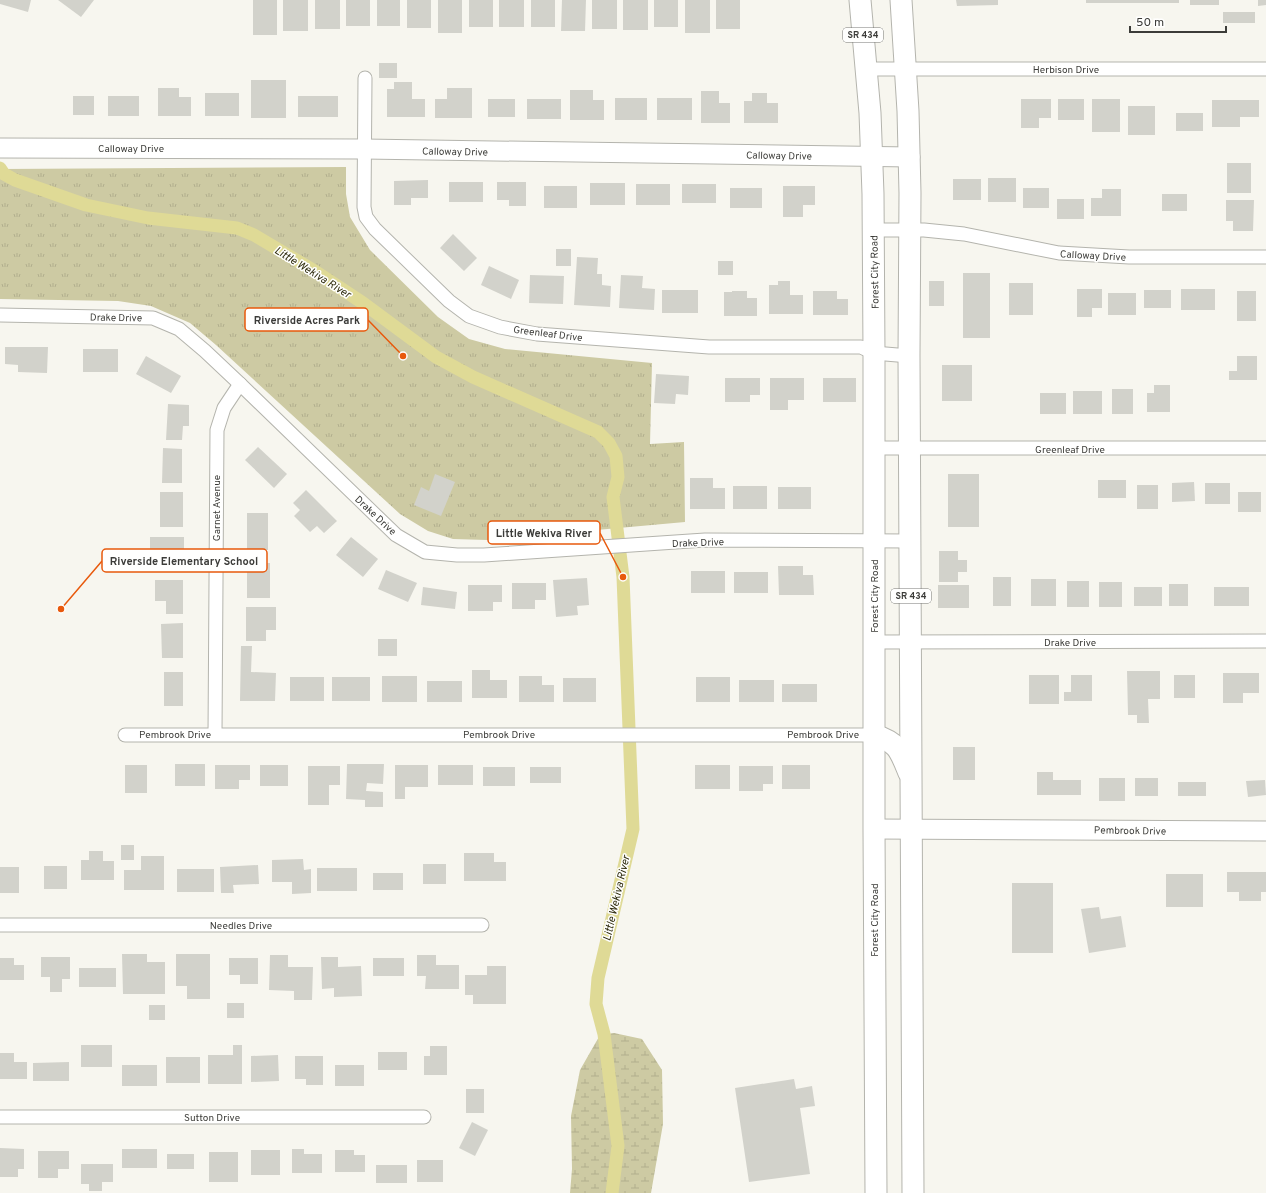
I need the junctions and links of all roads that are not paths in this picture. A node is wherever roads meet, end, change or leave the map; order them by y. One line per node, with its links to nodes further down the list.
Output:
1 (860, 0): 3 (main road, Forest City Road / SR 434)
2 (901, 0): 4 (main road, SR 434)
3 (866, 69): 4 (street, Herbison Drive); 9 (main road, Forest City Road / SR 434)
4 (906, 69): 5 (street, Herbison Drive); 10 (main road, SR 434)
5 (1266, 69)
6 (365, 78): 8 (street, Greenleaf Drive)
7 (0, 148): 8 (street, Calloway Drive)
8 (364, 149): 9 (street, Calloway Drive); 15 (street, Greenleaf Drive)
9 (872, 156): 10 (street, Calloway Drive); 11 (main road, Forest City Road / SR 434)
10 (910, 157): 12 (main road, SR 434)
11 (873, 230): 12 (street, Calloway Drive); 15 (main road, Forest City Road / SR 434)
12 (910, 230): 13 (street, Calloway Drive); 16 (main road, SR 434)
13 (1266, 257)
14 (0, 315): 17 (street, Drake Drive)
15 (874, 353): 16 (street, Greenleaf Drive); 18 (main road, Forest City Road / SR 434)
16 (909, 356): 19 (main road, SR 434)
17 (240, 384): 21 (street, Drake Drive); 26 (street, Garnet Avenue)
18 (874, 448): 19 (street, Greenleaf Drive); 21 (main road, Forest City Road / SR 434)
19 (910, 448): 20 (street, Greenleaf Drive); 22 (main road, SR 434)
20 (1266, 448)
21 (874, 541): 22 (street, Drake Drive); 24 (main road, Forest City Road / SR 434)
22 (910, 541): 25 (main road, SR 434)
23 (1266, 641): 25 (street, Drake Drive)
24 (874, 642): 25 (street, Drake Drive); 28 (main road, Forest City Road / SR 434)
25 (911, 642): 29 (main road, SR 434)
26 (215, 734): 27 (street, Pembrook Drive); 28 (street, Pembrook Drive)
27 (125, 735)
28 (874, 735): 29 (main road); 30 (main road, Forest City Road / SR 434)
29 (911, 778): 31 (main road, SR 434)
30 (874, 829): 31 (street, Pembrook Drive); 37 (main road, Forest City Road / SR 434)
31 (911, 829): 32 (street, Pembrook Drive); 38 (main road, SR 434)
32 (1266, 831)
33 (0, 925): 34 (street, Needles Drive)
34 (482, 925)
35 (0, 1117): 36 (street, Sutton Drive)
36 (424, 1117)
37 (876, 1193)
38 (913, 1193)

